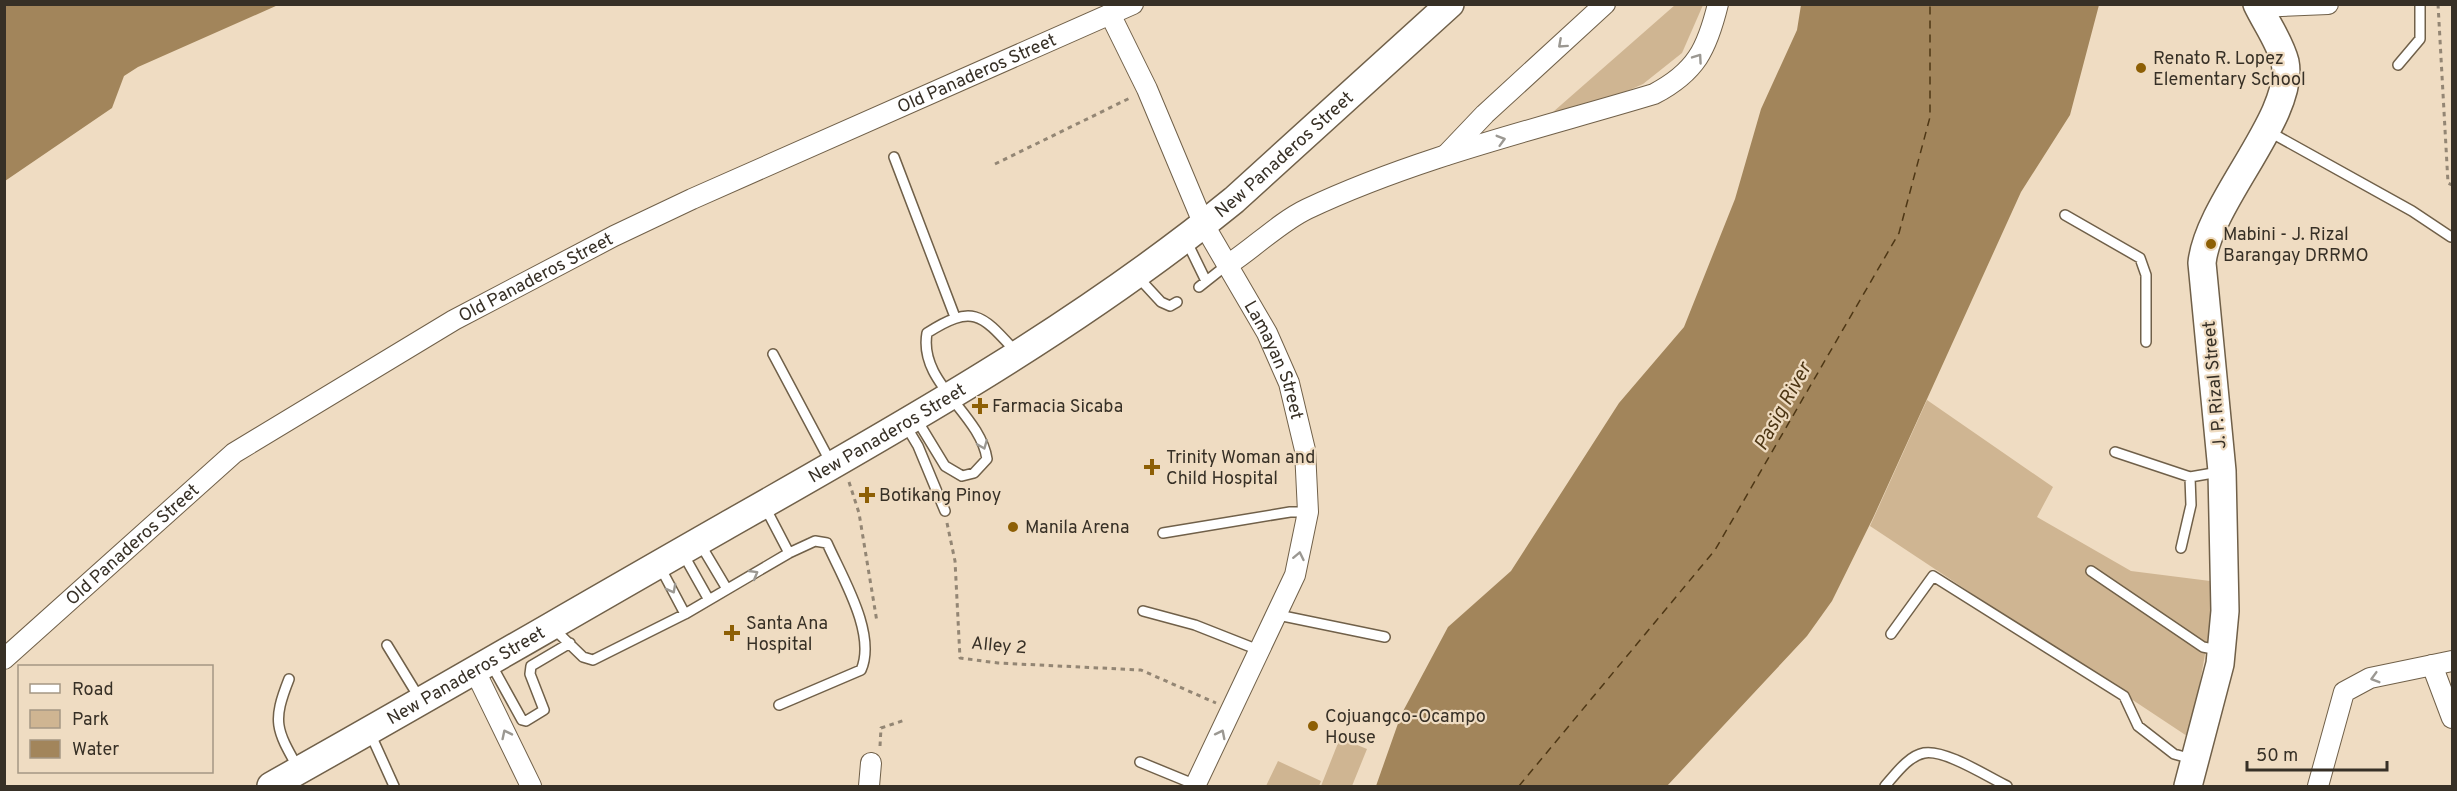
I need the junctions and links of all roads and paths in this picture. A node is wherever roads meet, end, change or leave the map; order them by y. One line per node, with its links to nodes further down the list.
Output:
1 (1133, 4): 9 (street, Old Panaderos Street)
2 (1450, 4): 18 (main road, New Panaderos Street)
3 (1605, 4): 13 (street, one-way to 13)
4 (1718, 4): 13 (street, one-way to 4)
5 (2328, 4): 8 (street)
6 (2420, 4): 10 (lane)
7 (2438, 4): 16 (path)
8 (2257, 6): 12 (main road, J. P. Rizal Street)
9 (1110, 14): 11 (street, Lamayan Street); 53 (street, Old Panaderos Street)
10 (2398, 66)
11 (1147, 89): 15 (path); 18 (street, Lamayan Street)
12 (2265, 130): 19 (lane); 31 (main road, J. P. Rizal Street)
13 (1444, 156): 20 (street)
14 (894, 157): 23 (lane)
15 (995, 164)
16 (2452, 186)
17 (2065, 215): 24 (lane)
18 (1195, 231): 20 (street, Lamayan Street); 20 (lane); 21 (main road, New Panaderos Street)
19 (2451, 237)
20 (1229, 264): 35 (street, Lamayan Street)
21 (1135, 274): 22 (lane); 26 (main road, New Panaderos Street)
22 (1177, 302)
23 (955, 317): 26 (lane); 27 (lane)
24 (2146, 342)
25 (772, 354): 30 (lane)
26 (1019, 355): 27 (main road, New Panaderos Street)
27 (951, 396): 28 (main road, New Panaderos Street); 28 (lane, one-way to 28)
28 (910, 421): 30 (main road, New Panaderos Street); 34 (lane)
29 (2115, 452): 32 (lane)
30 (837, 463): 33 (main road, New Panaderos Street); 46 (path)
31 (2222, 471): 32 (lane); 51 (main road, J. P. Rizal Street)
32 (2190, 477): 37 (lane)
33 (764, 505): 38 (main road, New Panaderos Street); 39 (lane)
34 (945, 511): 60 (path, Alley 2)
35 (1308, 512): 36 (lane); 45 (street, Lamayan Street, one-way to 35)
36 (1163, 533)
37 (2181, 548)
38 (680, 553): 41 (lane); 42 (lane); 44 (lane, one-way to 44); 48 (main road, New Panaderos Street)
39 (789, 553): 41 (lane, one-way to 39); 59 (lane)
40 (2091, 571): 51 (lane)
41 (727, 589): 42 (lane)
42 (709, 600): 44 (lane)
43 (1143, 611): 52 (lane)
44 (685, 614): 48 (lane)
45 (1278, 615): 49 (lane); 52 (street, Lamayan Street)
46 (878, 633)
47 (1891, 634): 64 (lane)
48 (561, 635): 56 (main road, New Panaderos Street); 56 (lane)
49 (1385, 637)
50 (387, 645): 58 (lane)
51 (2223, 650): 64 (main road, J. P. Rizal Street)
52 (1261, 651): 60 (street, Lamayan Street)
53 (4, 658)
54 (2452, 661): 55 (street)
55 (2432, 665): 61 (street); 76 (street, one-way to 76)
56 (483, 666): 58 (main road, New Panaderos Street); 70 (street, one-way to 56)
57 (289, 679): 67 (lane)
58 (421, 702): 63 (main road, New Panaderos Street)
59 (779, 705)
60 (1235, 707): 72 (street, Lamayan Street, one-way to 60)
61 (2452, 718)
62 (905, 720): 65 (path)
63 (369, 731): 67 (main road, New Panaderos Street); 69 (lane)
64 (2196, 761): 75 (main road, J. P. Rizal Street)
65 (871, 762): 71 (street)
66 (1140, 762): 72 (lane)
67 (300, 771): 68 (main road, New Panaderos Street)
68 (271, 786)
69 (394, 786)
70 (531, 786)
71 (868, 786)
72 (1195, 786)
73 (1885, 786): 74 (lane)
74 (2007, 786)
75 (2188, 786)
76 (2318, 786)

